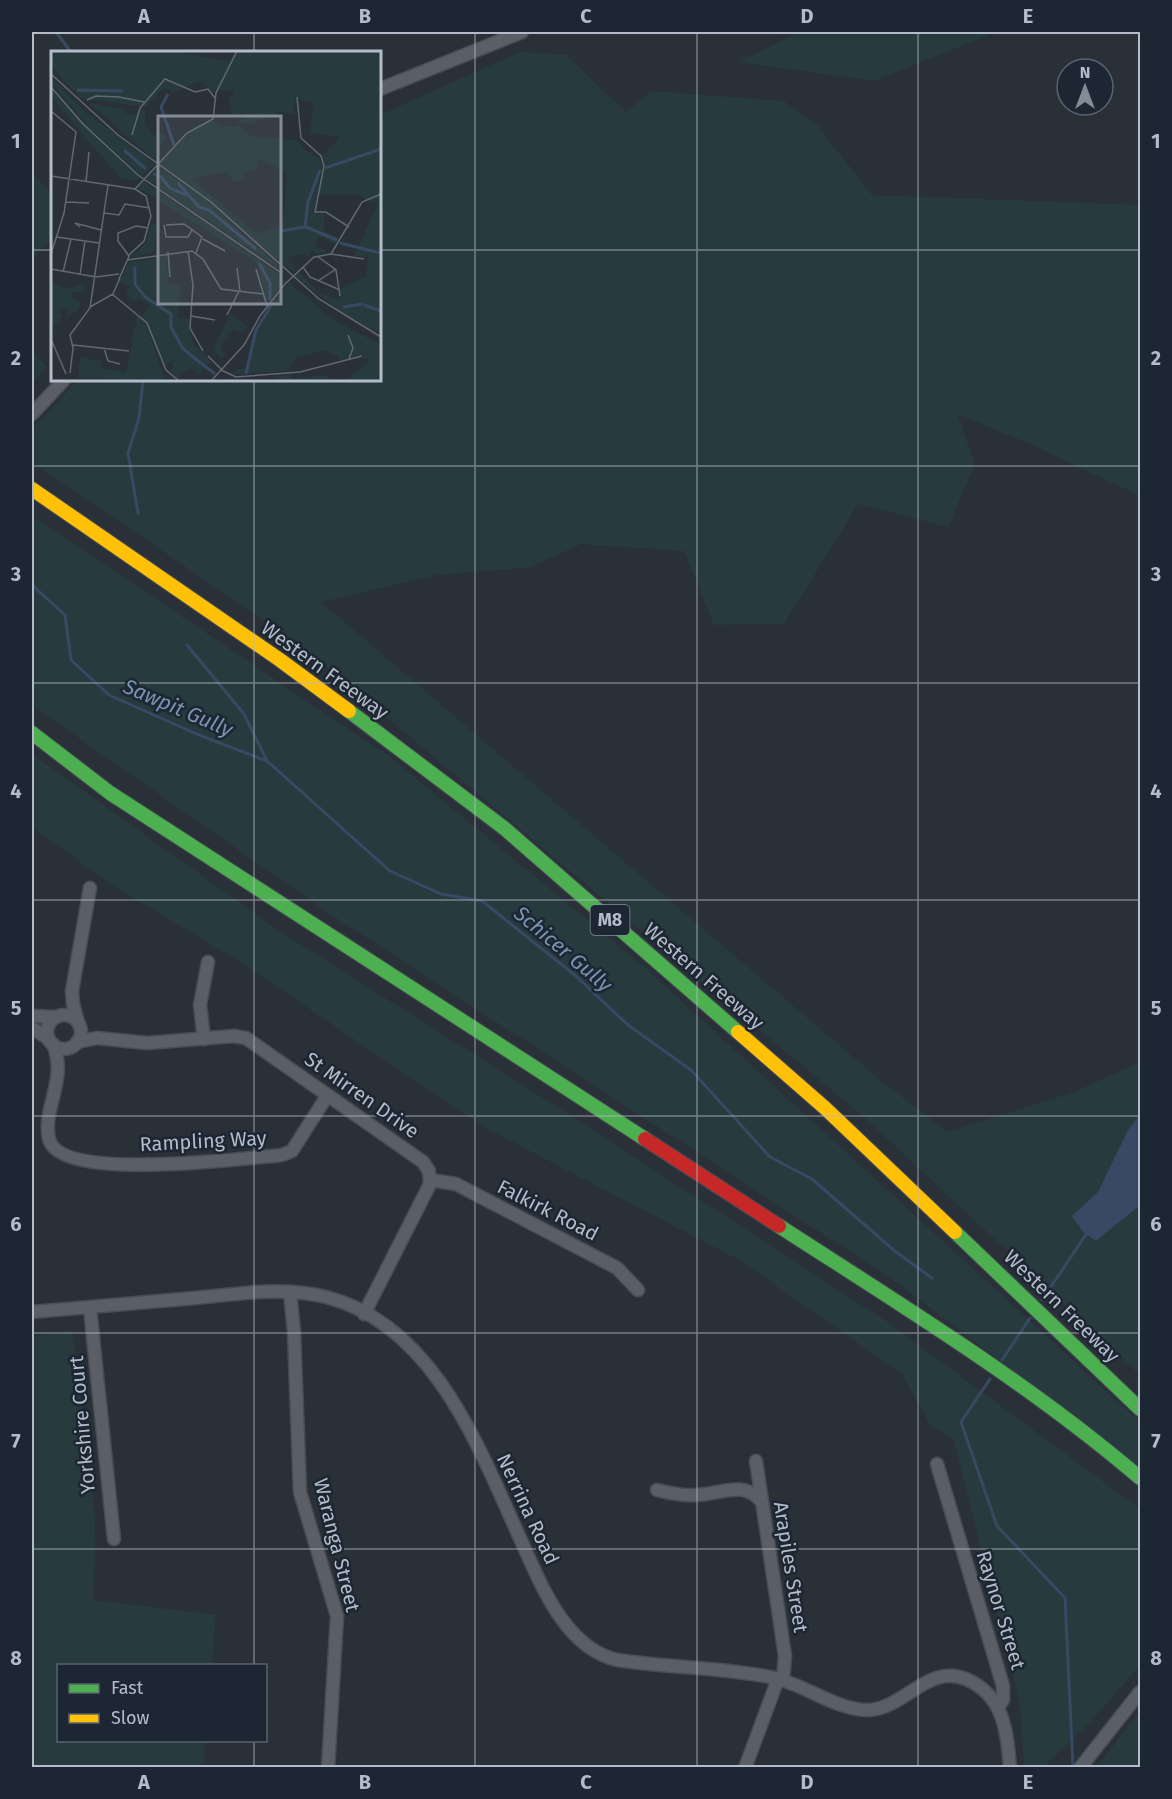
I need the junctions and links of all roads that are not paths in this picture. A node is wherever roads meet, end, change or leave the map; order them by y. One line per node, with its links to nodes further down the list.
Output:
1 (522, 32): 2 (street)
2 (381, 89)
3 (63, 381): 4 (street)
4 (32, 414)
5 (32, 489): 26 (highway, Western Freeway / M8)
6 (32, 733): 29 (highway)
7 (90, 888): 9 (street)
8 (208, 962): 14 (street)
9 (72, 991): 11 (street); 12 (street)
10 (32, 1016): 11 (street)
11 (57, 1016): 12 (street); 16 (street)
12 (79, 1023): 15 (street, St Mirren Drive); 17 (street)
13 (32, 1028): 16 (street)
14 (204, 1039): 15 (street, St Mirren Drive); 19 (street, St Mirren Drive)
15 (117, 1040): 17 (street, St Mirren Drive)
16 (51, 1041): 17 (street); 18 (street)
17 (76, 1043): 18 (street)
18 (58, 1077): 19 (street, Rampling Way)
19 (327, 1096): 20 (street, St Mirren Drive)
20 (431, 1180): 21 (street, Falkirk Road); 25 (street)
21 (638, 1290)
22 (294, 1292): 23 (street, Nerrina Road); 25 (street, Nerrina Road); 36 (street, Waranga Street)
23 (90, 1308): 24 (street, Nerrina Road); 32 (street, Yorkshire Court)
24 (32, 1312)
25 (364, 1314): 33 (street, Nerrina Road)
26 (1140, 1408)
27 (756, 1461): 31 (street, Arapiles Street)
28 (938, 1464): 35 (street, Raynor Street)
29 (1140, 1478)
30 (657, 1490): 31 (street)
31 (761, 1500): 33 (street, Arapiles Street)
32 (114, 1539)
33 (780, 1680): 35 (street, Nerrina Road); 37 (street, Arapiles Street)
34 (1140, 1692): 39 (street)
35 (998, 1707): 38 (street, Raynor Street)
36 (328, 1767)
37 (746, 1767)
38 (1010, 1767)
39 (1080, 1767)

